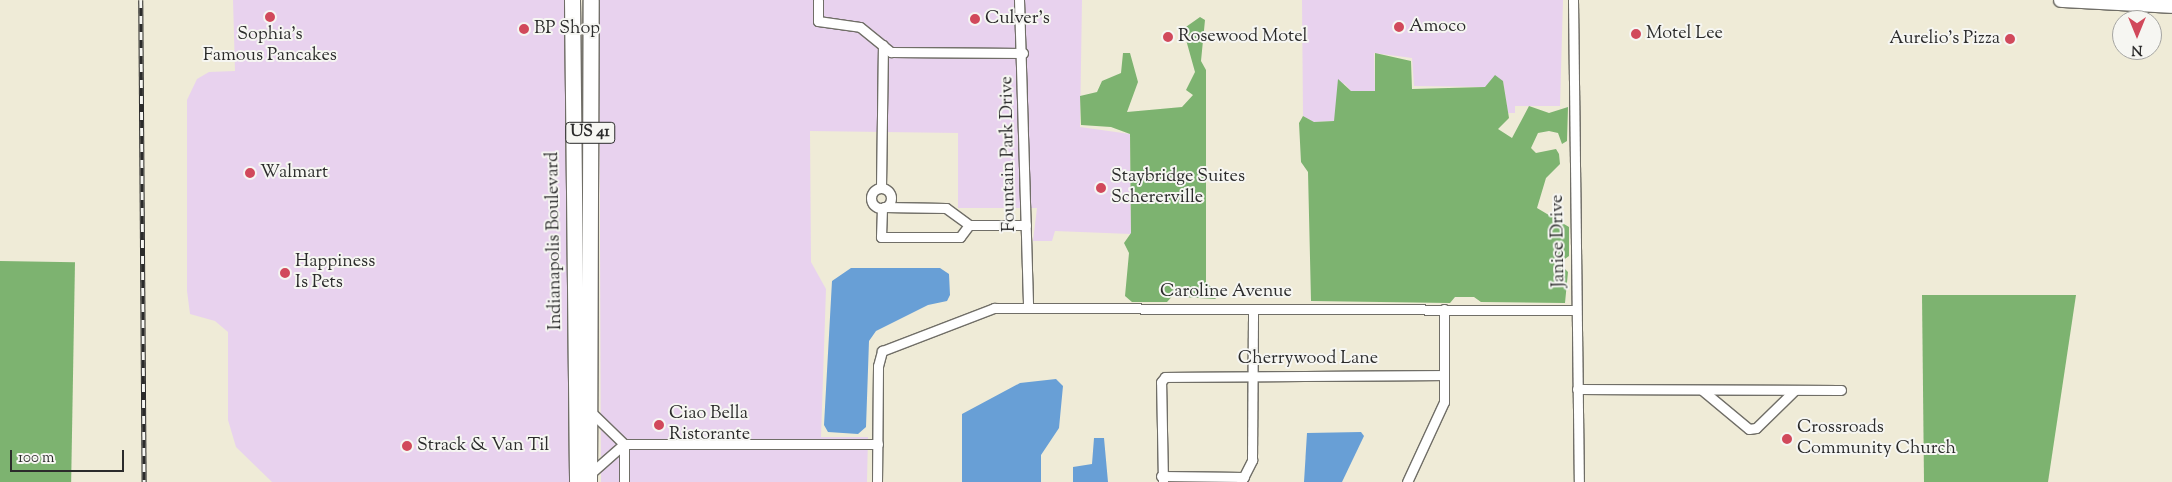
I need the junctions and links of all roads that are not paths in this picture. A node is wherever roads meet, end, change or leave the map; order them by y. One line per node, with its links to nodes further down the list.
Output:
1 (572, 0): 30 (highway, Indianapolis Boulevard / US 41)
2 (591, 0): 24 (highway, Indianapolis Boulevard / US 41)
3 (818, 0): 8 (street)
4 (1020, 0): 9 (street, Fountain Park Drive)
5 (1573, 0): 17 (street, Janice Drive)
6 (2061, 0): 7 (main road)
7 (2172, 6)
8 (883, 46): 9 (street); 10 (street)
9 (1023, 53): 13 (street, Fountain Park Drive)
10 (881, 187): 11 (street); 11 (street)
11 (883, 208): 12 (street); 12 (street)
12 (969, 225): 13 (street)
13 (1026, 225): 14 (street, Fountain Park Drive)
14 (1028, 307): 15 (street, Caroline Avenue); 26 (street, Caroline Avenue)
15 (1253, 308): 16 (street, Caroline Avenue); 18 (street)
16 (1444, 309): 17 (street, Caroline Avenue); 19 (street)
17 (1576, 310): 20 (street, Janice Drive)
18 (1253, 375): 19 (street, Cherrywood Lane); 28 (street, Cherrywood Lane); 29 (street)
19 (1444, 375): 33 (street)
20 (1577, 389): 21 (street); 34 (street, Janice Drive)
21 (1702, 390): 22 (street); 22 (street)
22 (1795, 390): 23 (street)
23 (1841, 390)
24 (590, 411): 25 (street); 27 (highway, Indianapolis Boulevard / US 41)
25 (624, 444): 26 (street); 27 (street); 31 (street)
26 (878, 444): 32 (street)
27 (590, 478)
28 (1162, 479): 29 (street)
29 (1242, 479)
30 (577, 482)
31 (624, 482)
32 (878, 482)
33 (1407, 482)
34 (1579, 482)

